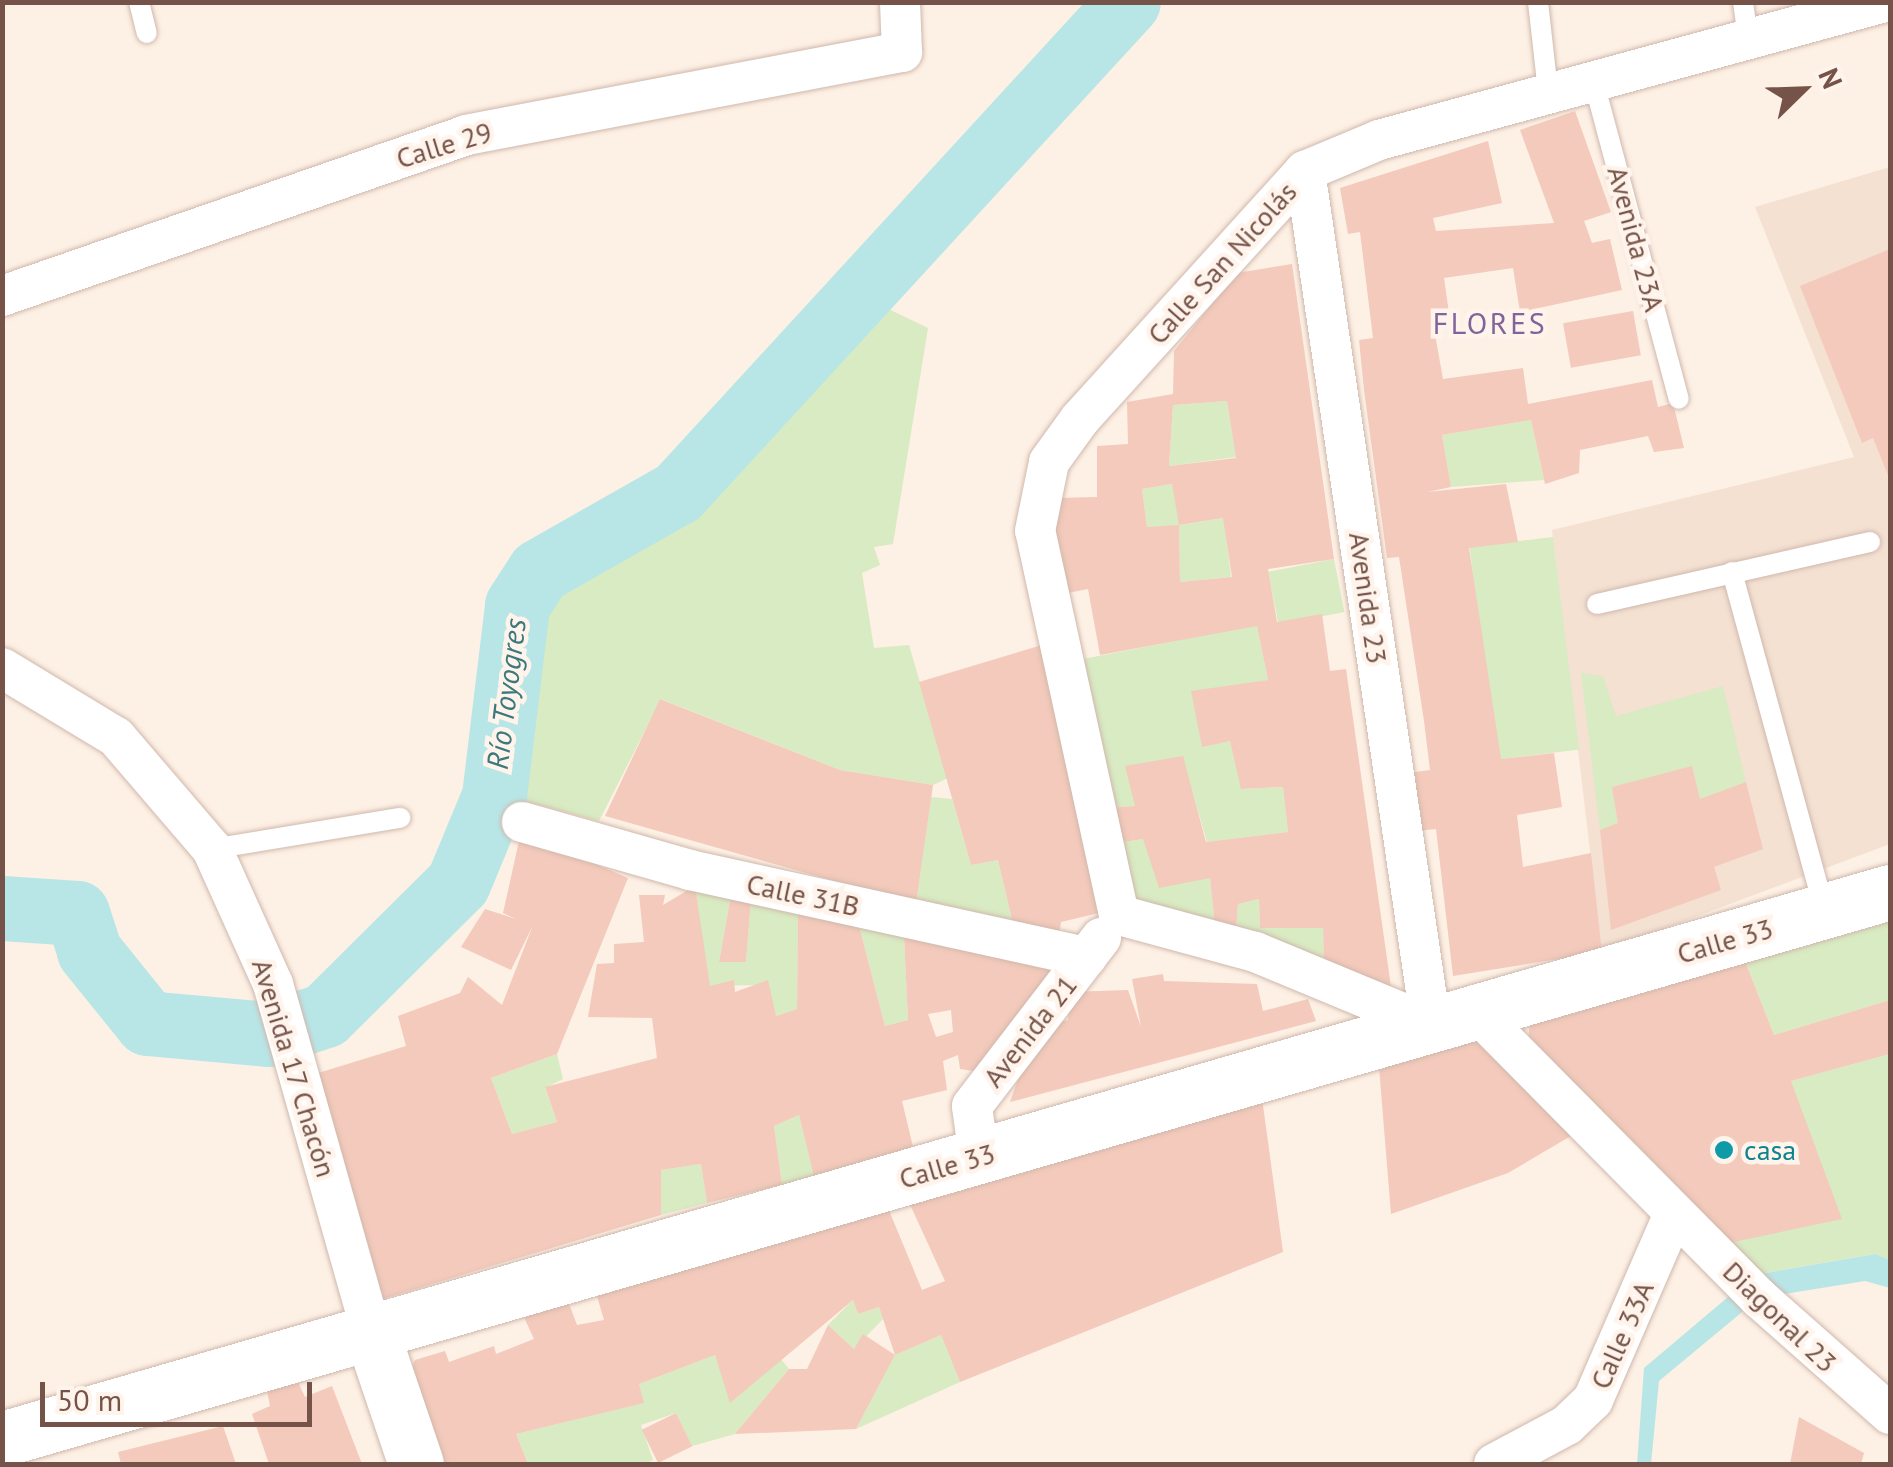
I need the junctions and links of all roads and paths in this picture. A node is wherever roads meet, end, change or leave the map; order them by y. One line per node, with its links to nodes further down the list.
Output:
1 (139, 2): 6 (lane)
2 (900, 2): 10 (street, Calle 29)
3 (1538, 2): 8 (lane)
4 (1885, 2): 5 (street, Calle San Nicolás)
5 (1746, 20): 7 (street, Calle San Nicolás)
6 (147, 32)
7 (1593, 79): 8 (street, Calle San Nicolás); 11 (lane, Avenida 23A)
8 (1548, 91): 9 (street, Calle San Nicolás)
9 (1305, 171): 21 (street, Calle San Nicolás); 23 (street, Avenida 23)
10 (2, 296)
11 (1679, 398)
12 (1870, 542): 13 (lane)
13 (1732, 572): 14 (lane); 20 (lane)
14 (1596, 604)
15 (2, 668): 18 (street, Avenida 17 Chacón)
16 (400, 818): 18 (lane)
17 (522, 822): 22 (street, Calle 31B)
18 (212, 848): 26 (street, Avenida 17 Chacón)
19 (1890, 892): 20 (main road, Calle 33)
20 (1826, 913): 23 (main road, Calle 33)
21 (1118, 915): 22 (street, Avenida 21); 23 (street)
22 (1087, 957): 24 (street, Avenida 21)
23 (1453, 1018): 24 (main road, Calle 33); 25 (street)
24 (979, 1158): 26 (main road, Calle 33)
25 (1674, 1214): 27 (street, Diagonal 23); 30 (street, Calle 33A)
26 (370, 1331): 28 (main road, Calle 33); 29 (main road)
27 (1890, 1414)
28 (2, 1439)
29 (416, 1464)
30 (1494, 1464)

